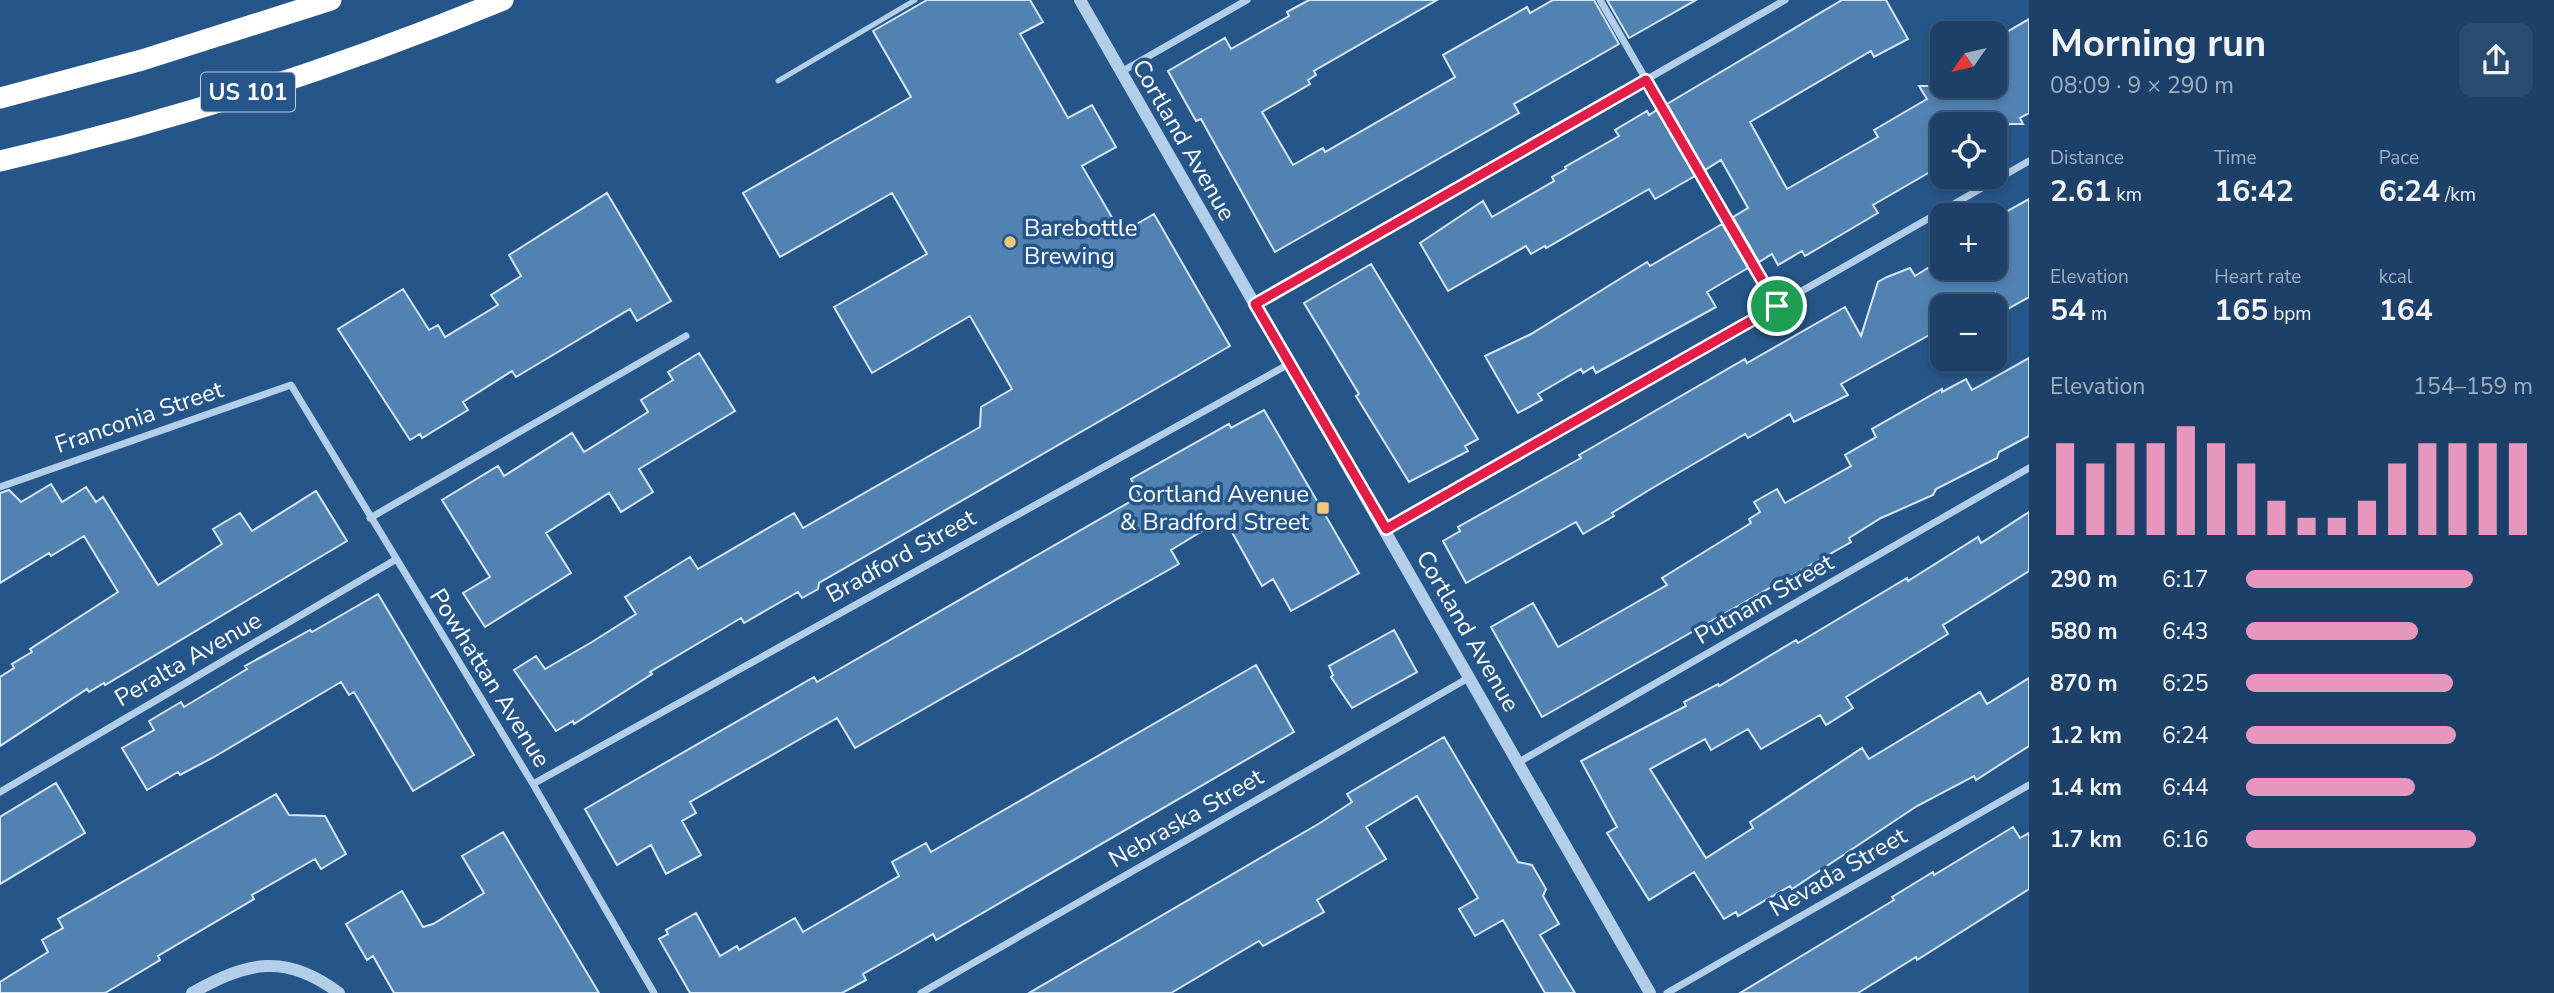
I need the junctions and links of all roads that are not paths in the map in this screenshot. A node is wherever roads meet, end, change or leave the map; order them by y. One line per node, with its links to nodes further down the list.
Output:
1 (310, 0): 9 (highway)
2 (331, 0): 9 (highway, US 101)
3 (503, 0): 14 (highway, US 101)
4 (915, 0): 12 (lane)
5 (1080, 0): 10 (street, Cortland Avenue)
6 (1247, 0): 10 (street)
7 (1600, 0): 11 (street)
8 (1785, 0): 11 (street)
9 (277, 17): 13 (highway, US 101)
10 (1121, 72): 16 (street, Cortland Avenue)
11 (1646, 80): 16 (street); 17 (street)
12 (778, 81)
13 (0, 98)
14 (0, 161)
15 (2029, 161): 17 (street)
16 (1255, 304): 19 (street, Cortland Avenue)
17 (1777, 306): 24 (street)
18 (686, 336): 23 (street)
19 (1289, 364): 24 (street, Cortland Avenue); 28 (street, Bradford Street)
20 (291, 385): 22 (street, Franconia Street); 23 (street, Powhattan Avenue)
21 (2029, 468): 27 (street, Putnam Street)
22 (0, 486)
23 (370, 518): 25 (street, Powhattan Avenue)
24 (1386, 529): 26 (street, Cortland Avenue)
25 (395, 560): 28 (street, Powhattan Avenue); 30 (street, Peralta Avenue)
26 (1470, 677): 27 (street, Cortland Avenue); 34 (street, Nebraska Street)
27 (1518, 762): 35 (street, Cortland Avenue)
28 (533, 784): 33 (street, Powhattan Avenue)
29 (2029, 785): 36 (street, Nevada Street)
30 (0, 792)
31 (192, 993): 32 (street)
32 (339, 993)
33 (654, 993)
34 (921, 993)
35 (1650, 993)
36 (1667, 993)

